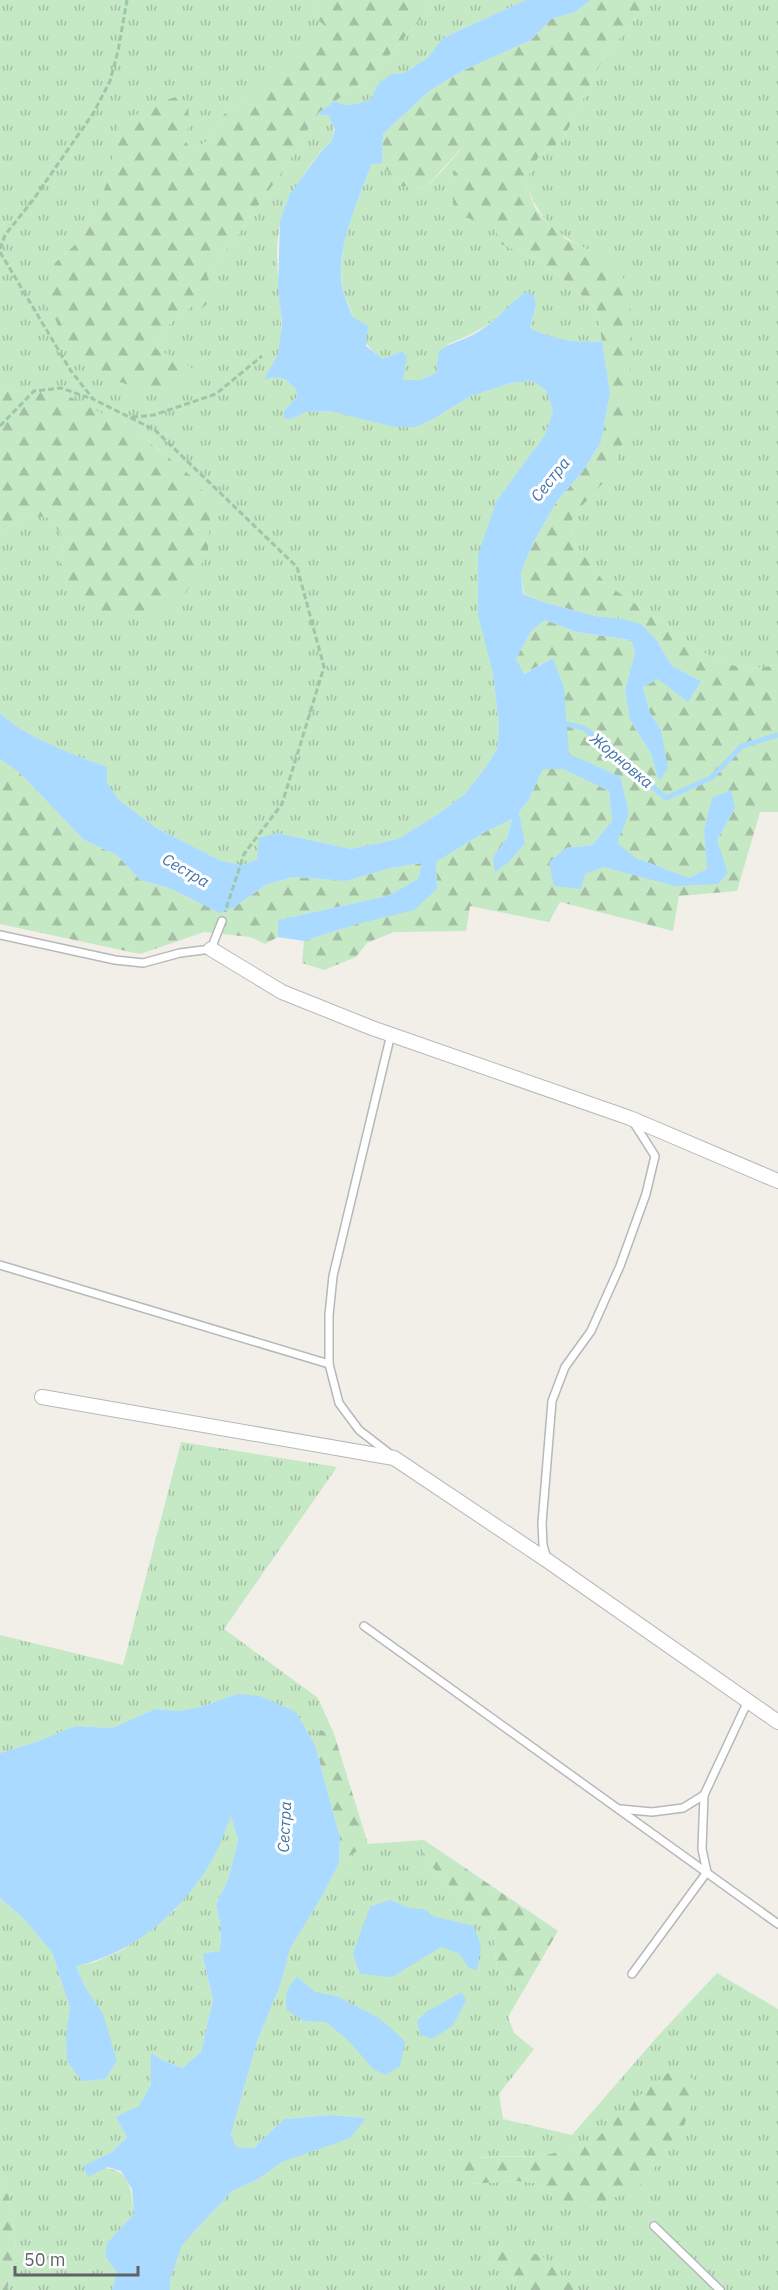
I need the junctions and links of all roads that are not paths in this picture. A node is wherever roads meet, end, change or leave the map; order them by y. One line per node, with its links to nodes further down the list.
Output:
1 (222, 921): 3 (lane)
2 (0, 934): 3 (lane)
3 (211, 949): 4 (street)
4 (391, 1034): 5 (street); 8 (lane)
5 (630, 1118): 6 (street); 11 (lane)
6 (778, 1181)
7 (0, 1265): 8 (lane)
8 (329, 1364): 10 (lane)
9 (42, 1397): 10 (street)
10 (394, 1458): 11 (street)
11 (548, 1561): 13 (street)
12 (364, 1626): 16 (lane)
13 (748, 1701): 14 (street); 15 (lane)
14 (778, 1722)
15 (704, 1796): 16 (lane); 17 (lane)
16 (620, 1809): 17 (lane)
17 (707, 1872): 18 (lane); 19 (lane)
18 (778, 1924)
19 (632, 1974)
20 (654, 2226): 21 (lane)
21 (720, 2290)

